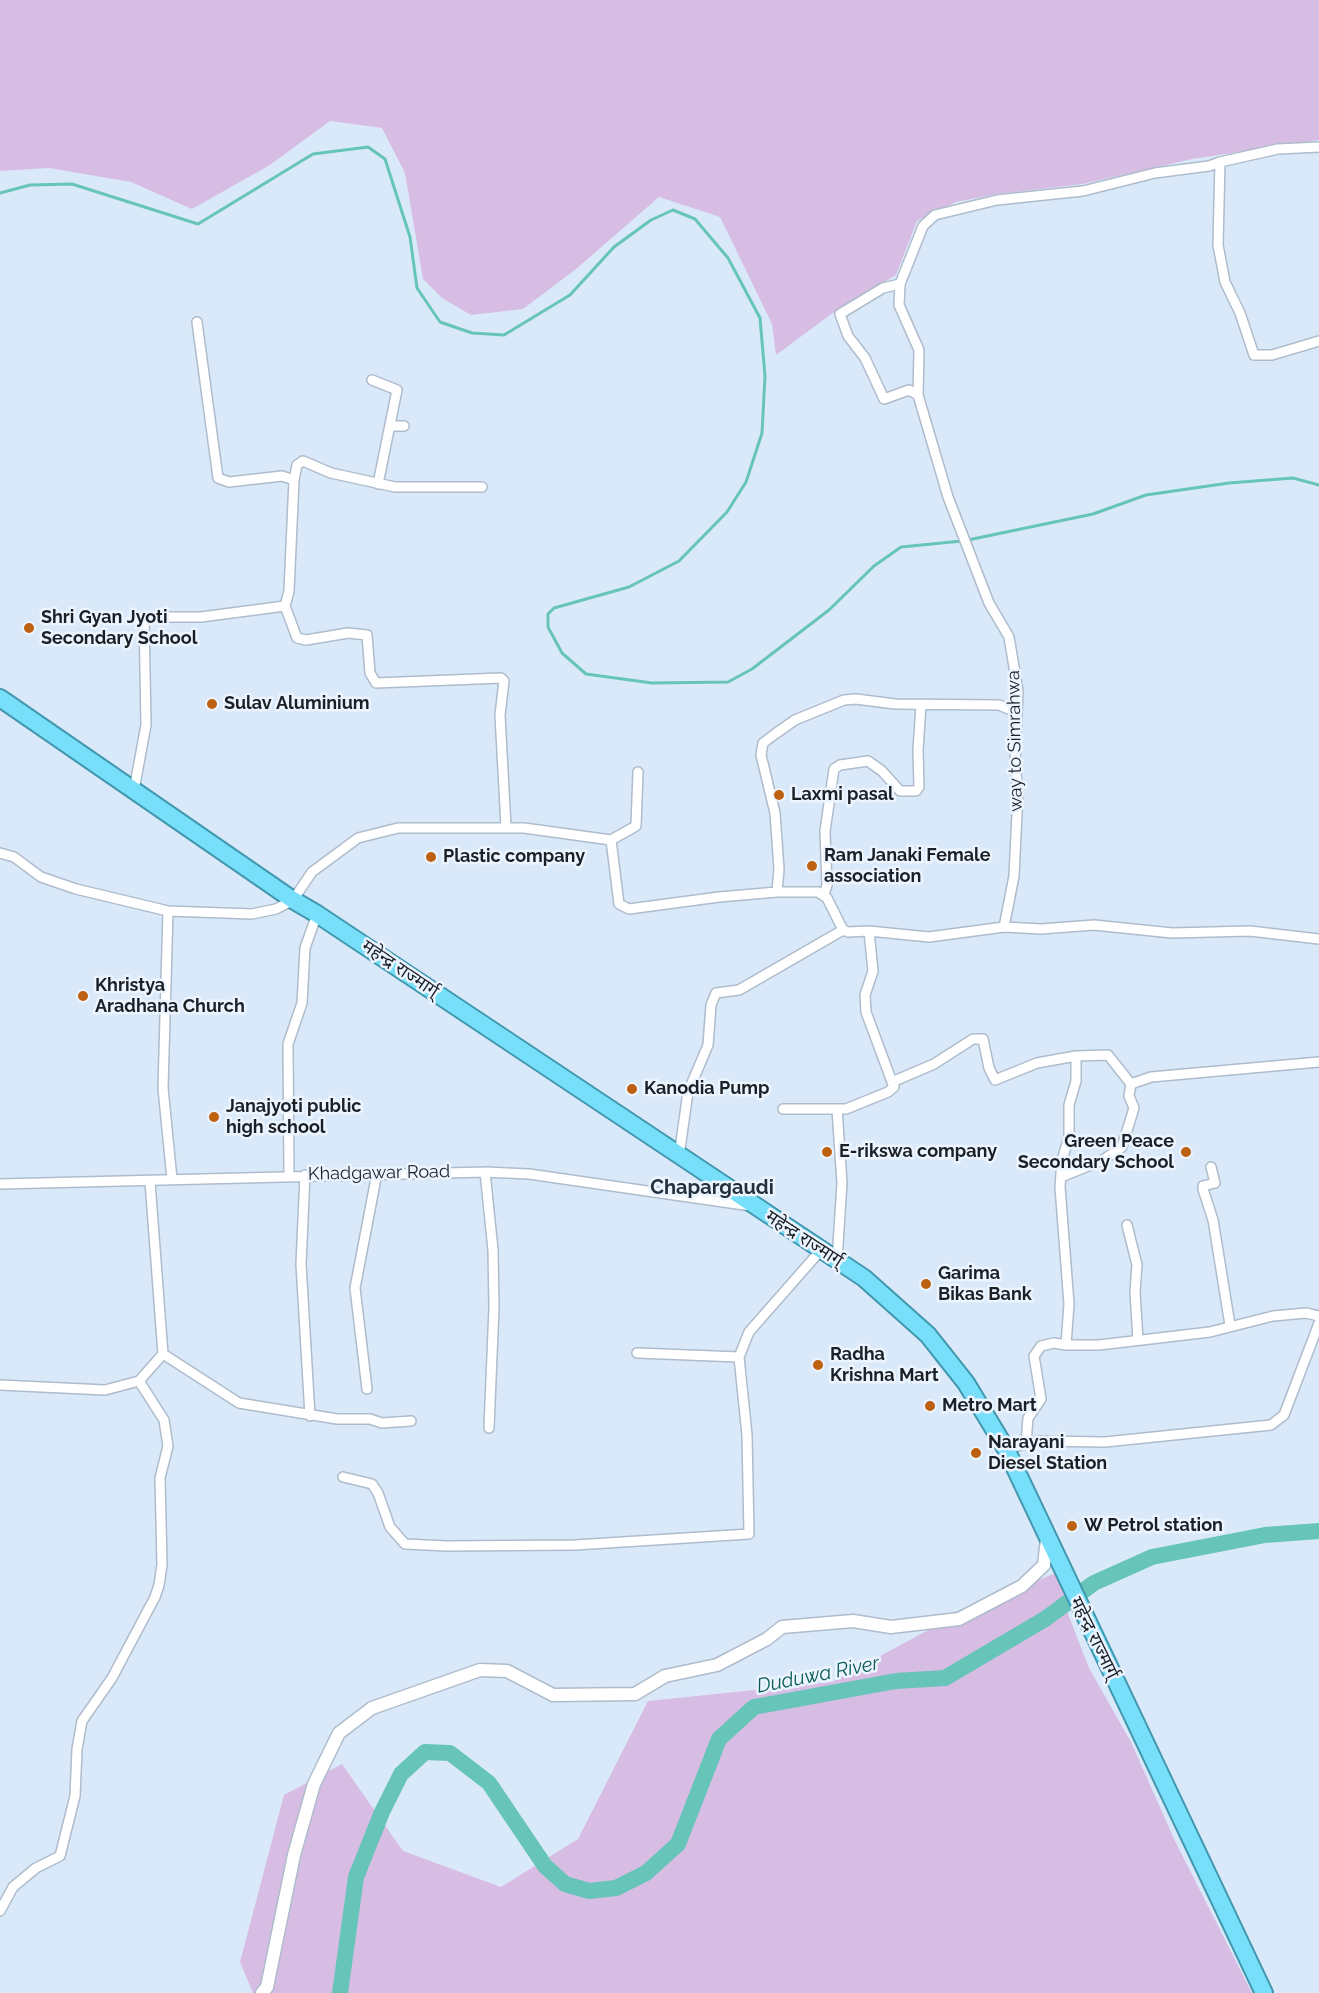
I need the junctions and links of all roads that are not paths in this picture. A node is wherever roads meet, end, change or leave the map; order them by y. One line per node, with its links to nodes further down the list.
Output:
1 (1319, 147): 2 (street)
2 (1220, 162): 3 (street); 5 (street)
3 (900, 284): 7 (street, way to Simrahwa); 7 (street)
4 (197, 322): 10 (street)
5 (1319, 341)
6 (372, 380): 8 (street)
7 (918, 395): 16 (street, way to Simrahwa)
8 (391, 426): 9 (street); 11 (street)
9 (404, 426)
10 (294, 480): 11 (street); 13 (street)
11 (378, 484): 12 (street)
12 (482, 487)
13 (285, 606): 18 (street); 19 (street)
14 (4, 705): 18 (highway, महेन्द्र राज्मार्ग्)
15 (921, 705): 16 (street); 22 (street); 23 (street)
16 (1016, 712): 27 (street, way to Simrahwa)
17 (638, 772): 20 (street)
18 (135, 790): 24 (highway, महेन्द्र राज्मार्ग्)
19 (506, 827): 20 (street); 24 (street)
20 (611, 840): 22 (street)
21 (0, 853): 25 (street)
22 (777, 892): 23 (street)
23 (824, 895): 28 (street)
24 (293, 900): 25 (street); 26 (highway, महेन्द्र राज्मार्ग्)
25 (168, 911): 44 (street)
26 (317, 914): 37 (highway, महेन्द्र राज्मार्ग्); 41 (street)
27 (1004, 927): 29 (street); 30 (street)
28 (843, 930): 29 (street); 37 (street)
29 (869, 931): 33 (street)
30 (1319, 939)
31 (1076, 1056): 33 (street); 34 (street); 43 (street)
32 (1319, 1062): 34 (street)
33 (892, 1082): 36 (street)
34 (1131, 1084): 43 (street)
35 (783, 1109): 36 (street)
36 (837, 1109): 50 (street)
37 (678, 1157): 47 (highway, महेन्द्र राज्मार्ग्)
38 (1211, 1167): 53 (street)
39 (485, 1172): 40 (street, Khadgawar Road); 47 (street, Khadgawar Road); 64 (street)
40 (377, 1173): 42 (street, Khadgawar Road); 61 (street)
41 (289, 1175): 42 (street, Khadgawar Road); 44 (street, Khadgawar Road)
42 (305, 1175): 62 (street)
43 (1061, 1178): 55 (street)
44 (172, 1179): 45 (street, Khadgawar Road)
45 (150, 1182): 46 (street, Khadgawar Road); 57 (street)
46 (0, 1184)
47 (755, 1207): 49 (highway, महेन्द्र राज्मार्ग्)
48 (1127, 1225): 54 (street)
49 (821, 1250): 50 (highway, महेन्द्र राज्मार्ग्); 58 (street)
50 (837, 1260): 66 (highway, महेन्द्र राज्मार्ग्)
51 (1319, 1316): 53 (street)
52 (1319, 1323): 65 (street)
53 (1230, 1325): 54 (street)
54 (1138, 1340): 55 (street)
55 (1066, 1345): 65 (street)
56 (637, 1353): 58 (street)
57 (164, 1354): 59 (street); 62 (street)
58 (739, 1357): 67 (street)
59 (139, 1381): 60 (street); 69 (street)
60 (0, 1385)
61 (367, 1389)
62 (310, 1416): 63 (street)
63 (411, 1421)
64 (489, 1428)
65 (1026, 1443): 66 (street)
66 (1006, 1449): 68 (highway, महेन्द्र राज्मार्ग्)
67 (343, 1477)
68 (1047, 1539): 70 (street); 71 (highway, महेन्द्र राज्मार्ग्)
69 (0, 1911)
70 (262, 1993)
71 (1264, 1993)

